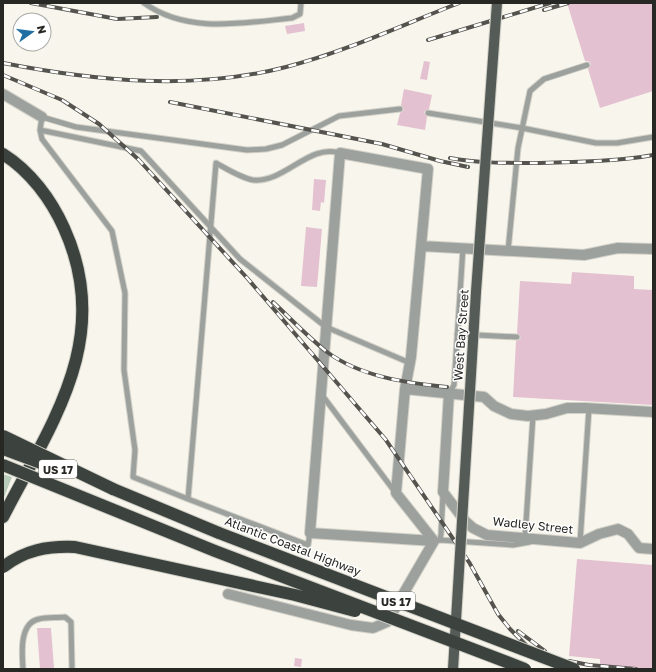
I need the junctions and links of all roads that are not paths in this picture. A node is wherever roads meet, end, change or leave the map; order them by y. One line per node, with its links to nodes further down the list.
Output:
1 (144, 3): 2 (lane)
2 (301, 3)
3 (497, 3): 48 (main road, West Bay Street, bridge)
4 (586, 65): 9 (lane)
5 (3, 94): 8 (street)
6 (400, 109): 8 (lane)
7 (428, 113): 9 (lane)
8 (42, 117): 10 (lane)
9 (522, 128): 11 (lane); 18 (lane)
10 (40, 130): 14 (lane); 35 (lane)
11 (653, 137)
12 (340, 153): 14 (lane); 15 (street); 19 (street)
13 (3, 154): 36 (highway)
14 (210, 228): 19 (lane); 35 (lane)
15 (421, 246): 16 (street); 22 (street)
16 (463, 248): 18 (street); 20 (lane)
17 (653, 249): 18 (street)
18 (508, 251)
19 (326, 327): 22 (lane); 24 (street)
20 (457, 334): 21 (lane); 25 (lane)
21 (516, 337)
22 (410, 363): 23 (street)
23 (405, 389): 25 (street); 34 (street)
24 (321, 394): 34 (lane); 37 (street)
25 (449, 394): 28 (street); 33 (street)
26 (589, 408): 27 (street); 28 (street); 41 (lane)
27 (653, 412)
28 (533, 416): 38 (lane)
29 (3, 436): 32 (highway, bridge)
30 (3, 449): 32 (highway, Atlantic Coastal Highway / US 17, bridge)
31 (3, 465): 45 (highway, US 17, bridge)
32 (113, 489): 50 (highway, Atlantic Coastal Highway / US 17, bridge)
33 (443, 492): 38 (street, Wadley Street); 40 (lane)
34 (396, 493): 40 (street)
35 (188, 500): 37 (lane)
36 (3, 517)
37 (310, 533): 40 (street)
38 (525, 538): 39 (street, Wadley Street)
39 (540, 540): 40 (lane); 41 (street, Wadley Street)
40 (437, 541): 44 (street)
41 (580, 543): 42 (street, Wadley Street)
42 (653, 549)
43 (3, 568): 45 (highway, bridge)
44 (228, 594)
45 (402, 622): 49 (highway, US 17, bridge)
46 (23, 669): 47 (lane)
47 (72, 669)
48 (453, 669)
49 (525, 669)
50 (574, 669)

